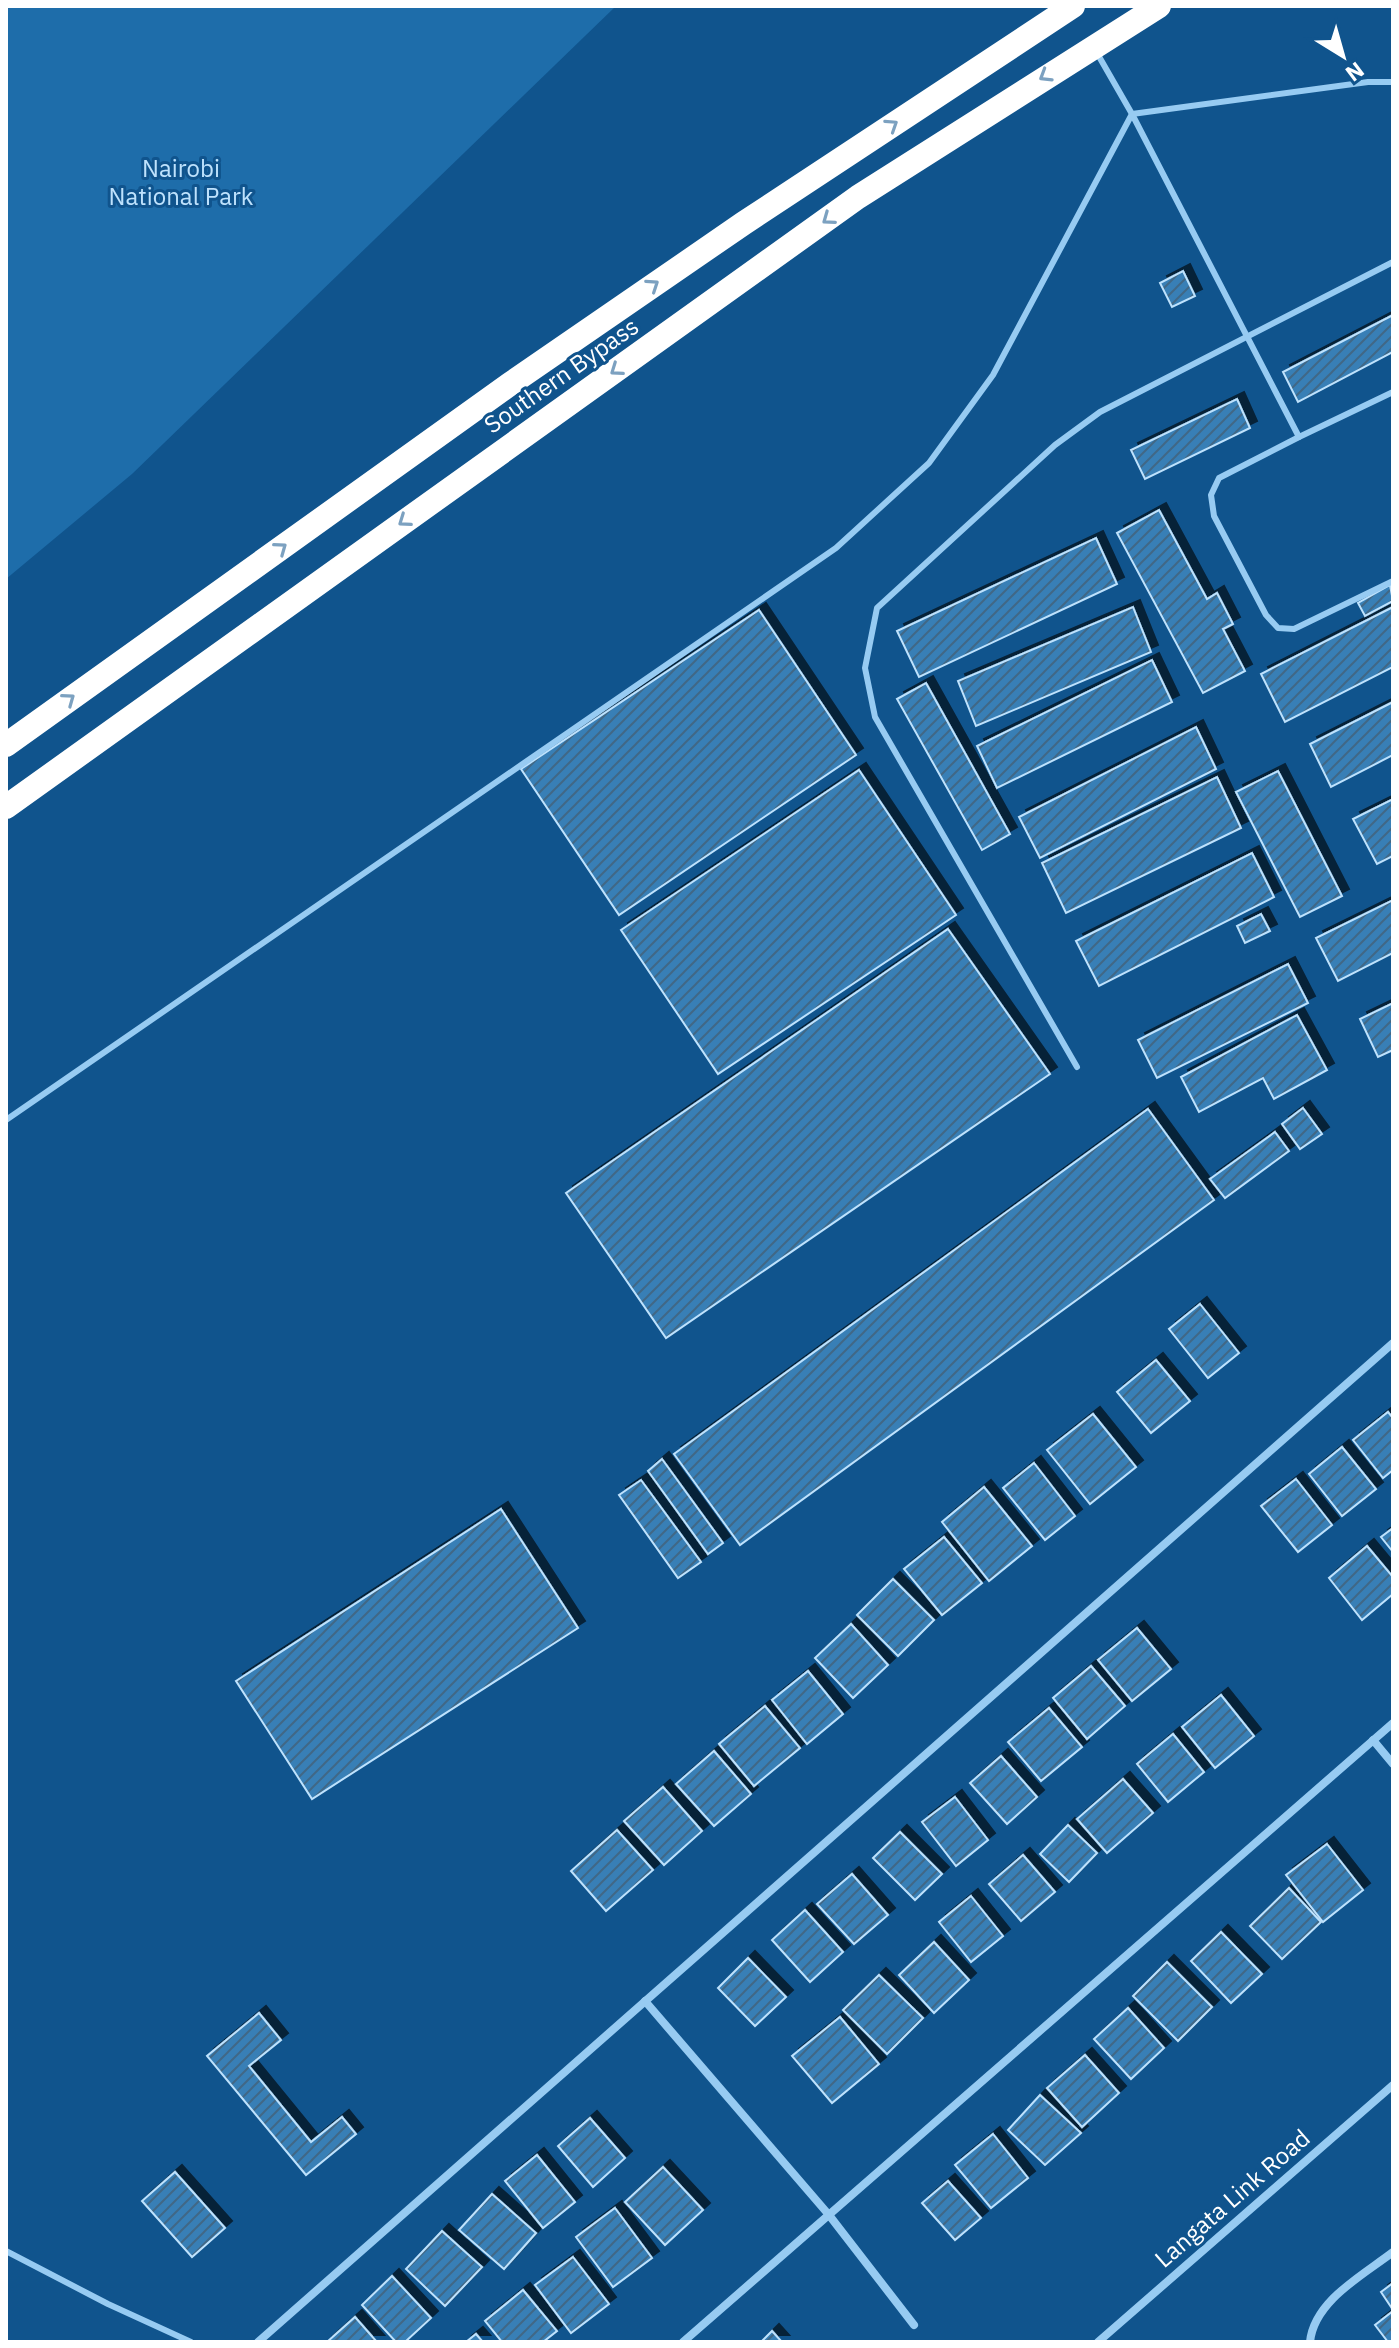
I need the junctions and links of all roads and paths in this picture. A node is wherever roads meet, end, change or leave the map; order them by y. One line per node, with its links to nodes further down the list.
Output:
1 (1073, 6): 11 (highway, Southern Bypass, one-way to 1)
2 (1159, 6): 3 (highway, Southern Bypass)
3 (1094, 46): 5 (lane); 12 (highway, Southern Bypass, one-way to 12)
4 (1393, 82): 5 (lane)
5 (1132, 114): 7 (lane); 14 (lane)
6 (1393, 262): 7 (lane)
7 (1247, 337): 9 (lane); 13 (lane)
8 (1393, 392): 9 (lane)
9 (1299, 437): 10 (lane)
10 (1393, 581)
11 (6, 745)
12 (6, 807)
13 (1077, 1067)
14 (6, 1120)
15 (1393, 1343): 19 (street)
16 (1393, 1723): 17 (street)
17 (1373, 1740): 18 (street); 21 (street)
18 (1393, 1764)
19 (645, 2001): 21 (street); 26 (street)
20 (1393, 2085): 28 (street, Langata Link Road)
21 (829, 2215): 24 (street); 27 (street)
22 (6, 2251): 25 (lane)
23 (1393, 2252): 29 (street)
24 (914, 2325)
25 (191, 2342)
26 (258, 2342)
27 (683, 2342)
28 (1098, 2342)
29 (1310, 2342)

